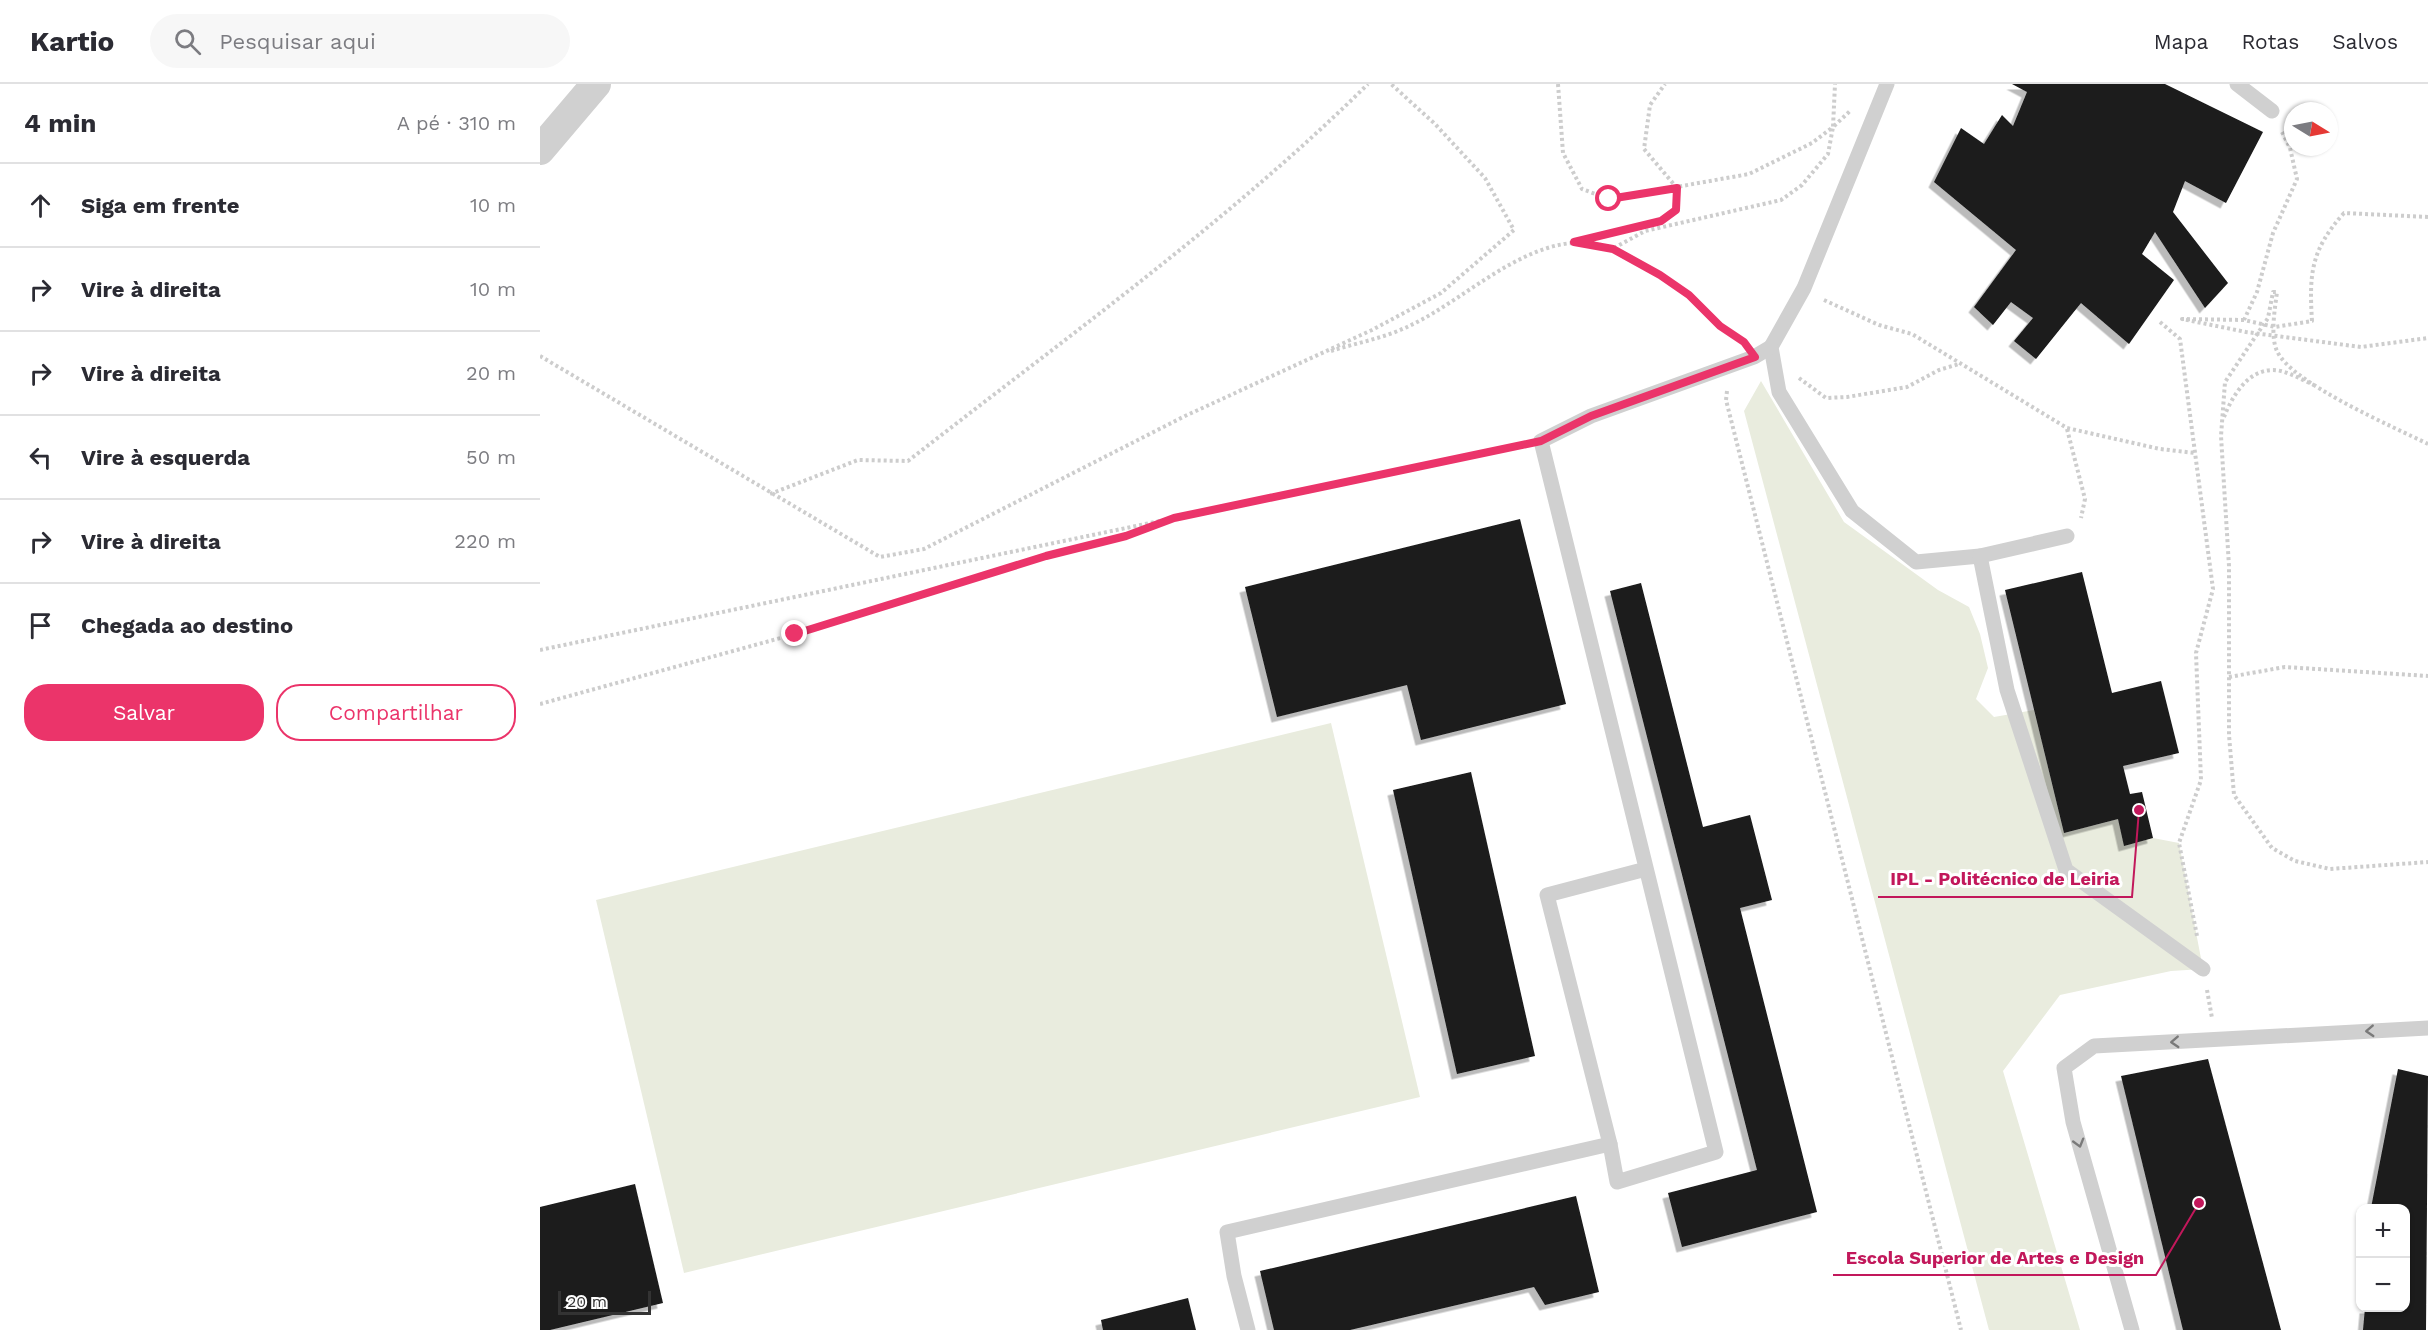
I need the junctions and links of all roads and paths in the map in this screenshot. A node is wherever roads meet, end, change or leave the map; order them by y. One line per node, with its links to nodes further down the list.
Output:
1 (596, 84): 12 (street)
2 (1368, 84): 38 (path)
3 (1391, 84): 27 (path)
4 (1558, 84): 13 (path)
5 (1665, 84): 13 (path)
6 (1835, 84): 11 (path)
7 (1887, 84): 17 (lane)
8 (2237, 84): 10 (lane)
9 (1856, 105): 11 (path)
10 (2272, 111): 18 (path)
11 (1833, 127): 13 (path); 16 (path)
12 (540, 150)
13 (1677, 188): 15 (path)
14 (2428, 217): 21 (path)
15 (1574, 242): 16 (path); 27 (path)
16 (1613, 249): 28 (path)
17 (1804, 288): 25 (lane); 29 (path)
18 (2244, 320): 20 (path); 22 (path)
19 (2160, 322): 37 (path)
20 (2264, 324): 21 (path); 21 (path); 22 (path)
21 (2275, 327): 23 (path)
22 (2257, 333): 23 (path); 33 (path)
23 (2275, 336): 24 (path); 32 (path)
24 (2428, 338)
25 (1771, 348): 28 (lane); 31 (lane)
26 (540, 356): 38 (path)
27 (1313, 356): 38 (path)
28 (1755, 357): 30 (lane)
29 (1960, 364): 31 (path); 34 (path)
30 (1731, 365): 35 (lane); 53 (path)
31 (1773, 371): 41 (lane)
32 (2325, 390): 33 (path); 36 (path)
33 (2222, 422): 43 (path)
34 (2067, 428): 37 (path); 40 (path)
35 (1541, 441): 39 (path); 47 (lane)
36 (2428, 444)
37 (2195, 453): 48 (path)
38 (770, 494)
39 (1174, 518): 42 (path); 45 (path)
40 (2067, 536): 41 (lane)
41 (1980, 556): 48 (lane)
42 (540, 650)
43 (2229, 676): 44 (path); 46 (path)
44 (2428, 676)
45 (540, 704)
46 (2428, 862)
47 (1646, 868): 51 (lane); 51 (lane)
48 (2203, 969): 50 (path)
49 (2428, 1028): 50 (lane, one-way to 50)
50 (2216, 1039): 54 (lane, one-way to 54)
51 (1610, 1144): 52 (lane)
52 (1248, 1330)
53 (1961, 1330)
54 (2132, 1330)

